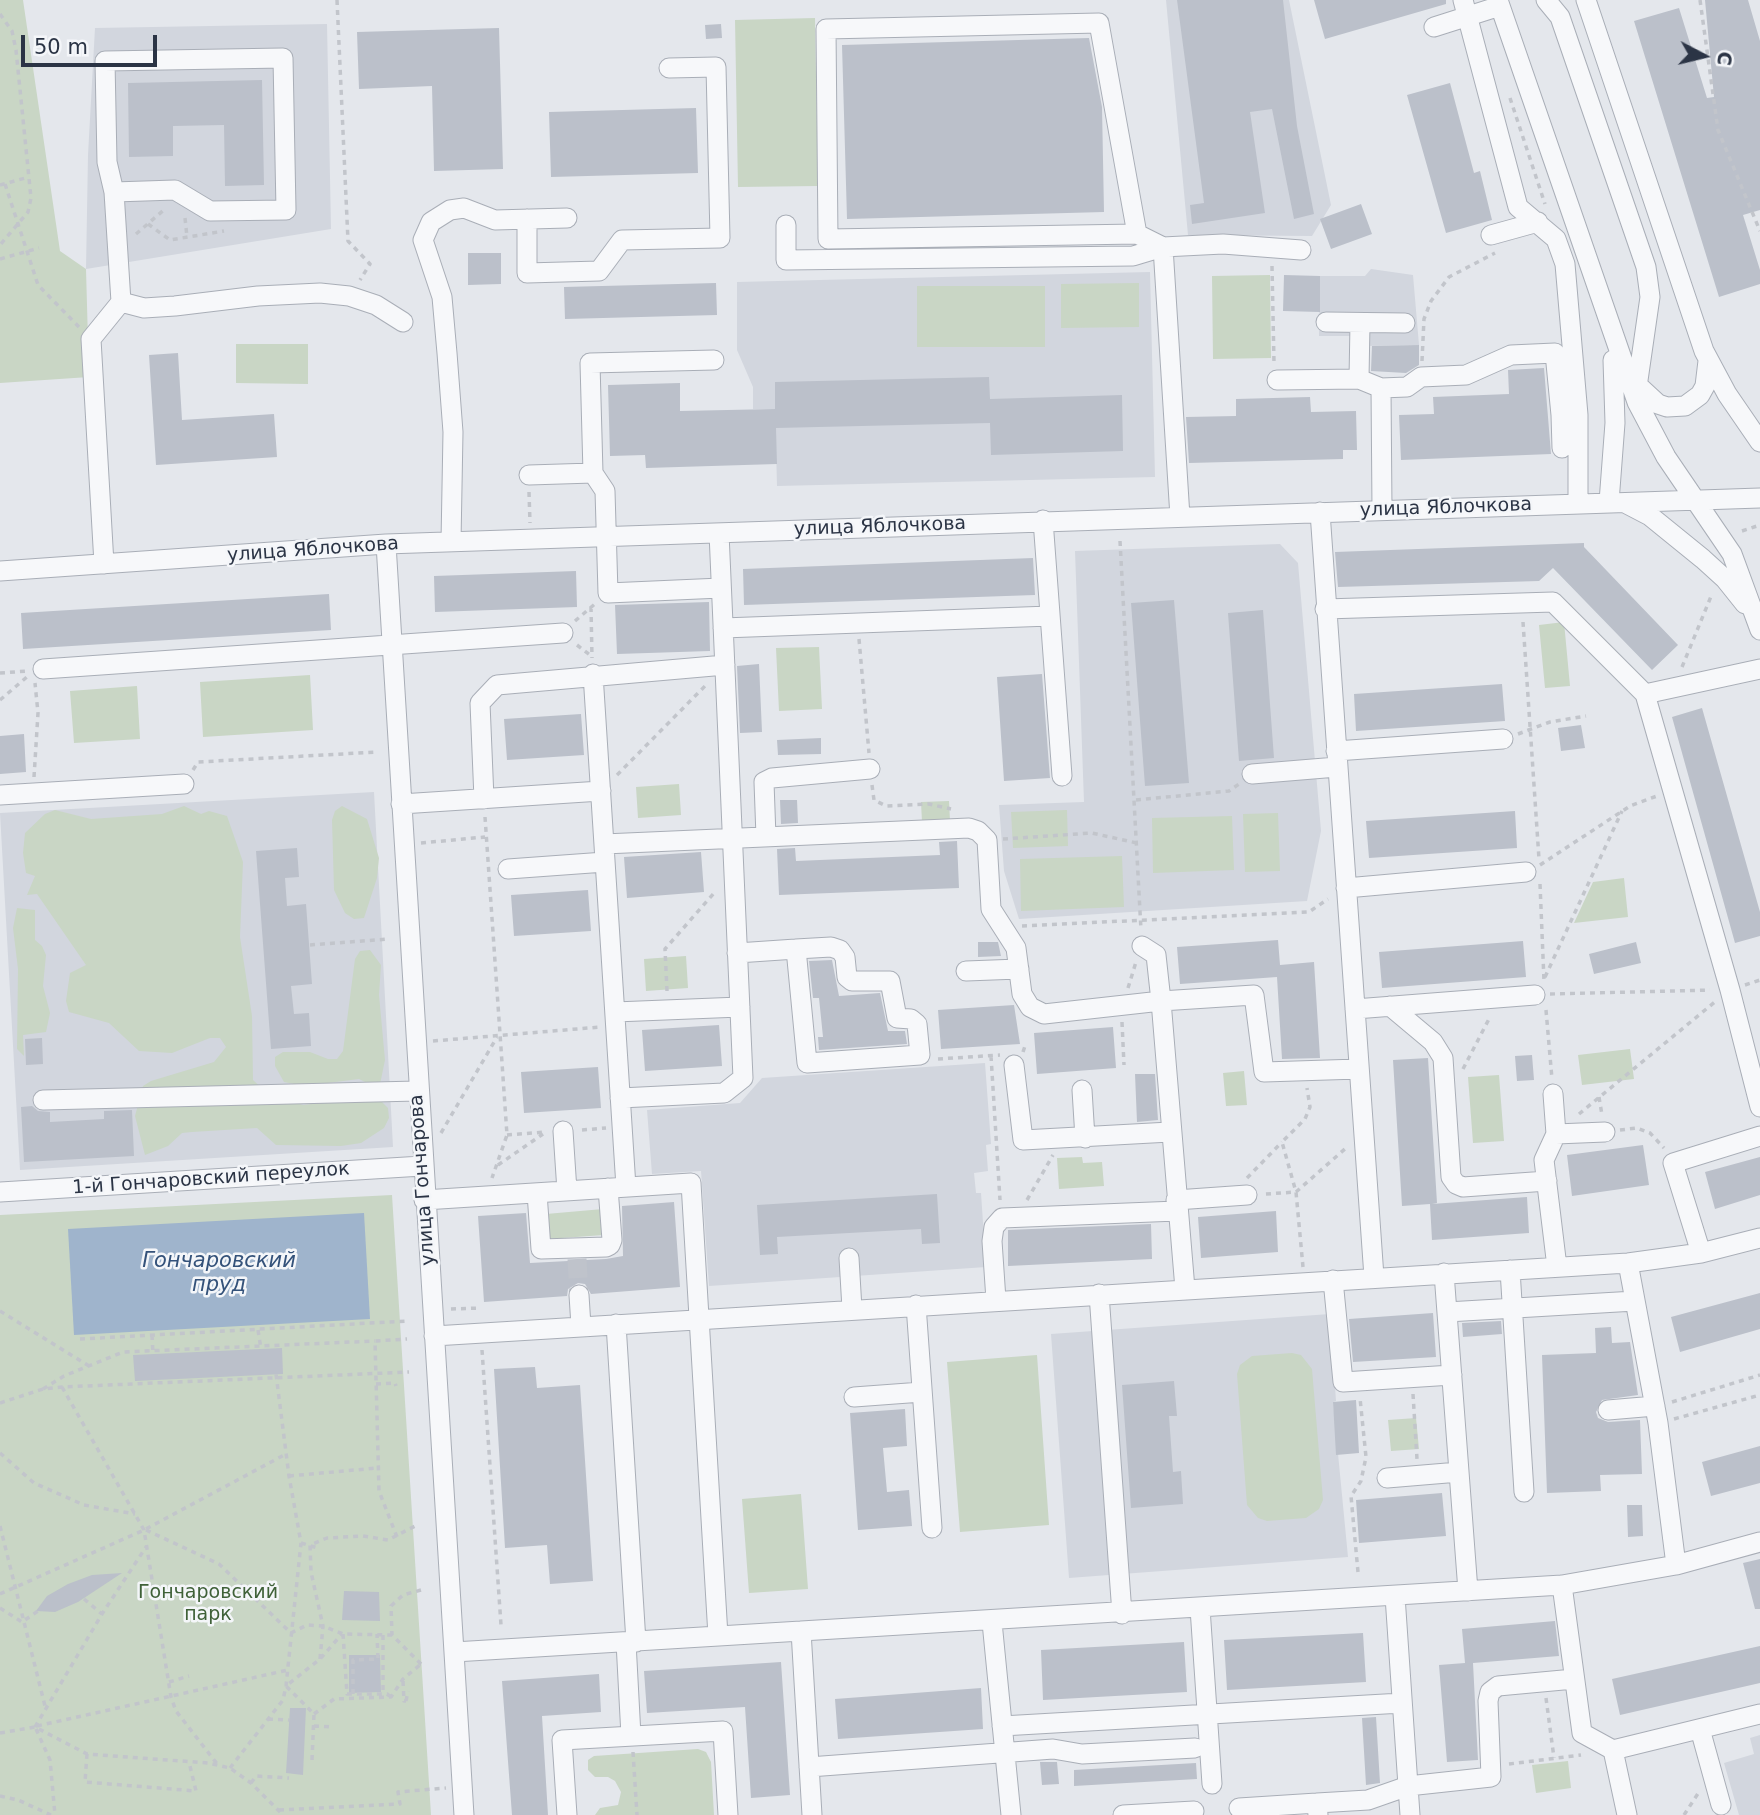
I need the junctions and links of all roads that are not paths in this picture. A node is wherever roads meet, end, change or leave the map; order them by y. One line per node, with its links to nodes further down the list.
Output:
1 (1546, 0): 26 (street)
2 (1586, 0): 23 (street)
3 (1499, 3): 4 (street); 21 (street)
4 (1465, 8): 5 (street); 10 (street)
5 (1434, 27)
6 (669, 68): 9 (street)
7 (114, 192): 7 (street); 16 (street)
8 (567, 218): 9 (street)
9 (527, 219): 43 (street)
10 (1538, 222): 13 (street); 28 (street)
11 (786, 225): 14 (street)
12 (1137, 234): 12 (street); 14 (street)
13 (1495, 234)
14 (1163, 247): 15 (street); 39 (street)
15 (1301, 250)
16 (121, 302): 17 (street); 45 (street)
17 (403, 322)
18 (1326, 322): 19 (street)
19 (1360, 323): 20 (street); 24 (street)
20 (1405, 324)
21 (1609, 326): 26 (street); 35 (street)
22 (714, 360): 31 (street)
23 (1708, 361): 26 (street); 29 (street)
24 (1359, 379): 25 (street); 27 (street)
25 (1277, 380)
26 (1633, 387): 34 (street)
27 (1381, 388): 28 (street); 37 (street)
28 (1569, 415): 30 (street); 36 (street)
29 (1760, 442)
30 (1562, 448)
31 (593, 472): 32 (street); 42 (street)
32 (529, 475)
33 (1760, 498): 34 (street, улица Яблочкова)
34 (1693, 501): 35 (street, улица Яблочкова); 50 (street)
35 (1615, 502): 36 (street, улица Яблочкова); 50 (street)
36 (1578, 503): 37 (street, улица Яблочкова)
37 (1381, 510): 38 (street, улица Яблочкова)
38 (1320, 512): 39 (street, улица Яблочкова); 48 (street)
39 (1180, 517): 40 (street, улица Яблочкова)
40 (1043, 520): 41 (street, улица Яблочкова); 49 (street)
41 (719, 533): 42 (street, улица Яблочкова); 47 (street)
42 (606, 537): 43 (street, улица Яблочкова); 47 (street)
43 (451, 542): 44 (street, улица Яблочкова)
44 (386, 544): 45 (street, улица Яблочкова); 53 (street, улица Гончарова)
45 (104, 564): 46 (street, улица Яблочкова)
46 (0, 571)
47 (721, 588): 51 (street)
48 (1325, 609): 58 (street); 60 (street)
49 (1050, 615): 51 (street); 63 (street)
50 (1759, 626)
51 (723, 628): 55 (street)
52 (563, 633): 53 (street)
53 (391, 645): 57 (street); 68 (street, улица Гончарова)
54 (592, 665): 55 (street); 65 (street); 67 (street)
55 (725, 665): 70 (street)
56 (1760, 669): 58 (street)
57 (39, 670)
58 (1645, 695): 93 (street)
59 (1503, 739): 60 (street)
60 (1336, 759): 62 (street); 74 (street)
61 (870, 769): 69 (street)
62 (1252, 774)
63 (1062, 776)
64 (184, 784): 66 (street)
65 (601, 791): 67 (street); 71 (street)
66 (0, 795)
67 (484, 799): 68 (street)
68 (401, 804): 89 (street, улица Гончарова)
69 (766, 837): 70 (street); 78 (street)
70 (733, 838): 71 (street); 77 (street)
71 (605, 853): 72 (street); 85 (street)
72 (508, 869)
73 (1535, 872): 74 (street)
74 (1346, 888): 84 (street)
75 (1142, 946): 81 (street)
76 (796, 949): 76 (street); 77 (street)
77 (737, 954): 83 (street)
78 (1019, 969): 79 (street); 81 (street)
79 (966, 971)
80 (1541, 989): 82 (street)
81 (1161, 1000): 87 (street); 95 (street)
82 (1390, 1006): 84 (street); 101 (street)
83 (740, 1007): 85 (street); 91 (street)
84 (1355, 1009): 87 (street)
85 (615, 1019): 91 (street)
86 (1014, 1065): 99 (street)
87 (1359, 1069): 116 (street)
88 (1082, 1090): 99 (street)
89 (418, 1091): 92 (street); 100 (street, улица Гончарова)
90 (1553, 1094): 97 (street)
91 (621, 1098): 102 (street)
92 (43, 1100)
93 (1760, 1107)
94 (555, 1132): 103 (street)
95 (1170, 1132): 99 (street); 108 (street)
96 (1605, 1132): 97 (street)
97 (1556, 1134): 101 (street)
98 (1760, 1136): 110 (street)
99 (1085, 1138)
100 (422, 1166): 104 (street, 1-й Гончаровский переулок); 107 (street, улица Гончарова)
101 (1547, 1181): 113 (street)
102 (617, 1188): 103 (street); 105 (street); 127 (street)
103 (567, 1191): 105 (street)
104 (0, 1192)
105 (537, 1193): 107 (street)
106 (1247, 1195): 108 (street)
107 (425, 1200): 130 (street, улица Гончарова)
108 (1177, 1206): 118 (street); 121 (street)
109 (1760, 1238): 110 (street)
110 (1700, 1253): 112 (street)
111 (849, 1258): 125 (street)
112 (1628, 1264): 113 (street); 122 (street)
113 (1557, 1267): 114 (street)
114 (1510, 1270): 115 (street); 124 (street)
115 (1444, 1273): 116 (street); 126 (street)
116 (1374, 1277): 117 (street)
117 (1333, 1280): 118 (street); 131 (street)
118 (1185, 1289): 119 (street)
119 (1099, 1294): 121 (street); 146 (street)
120 (579, 1295): 129 (street)
121 (996, 1300): 123 (street)
122 (1636, 1301): 124 (street); 135 (street)
123 (916, 1305): 125 (street); 132 (street)
124 (1513, 1308): 126 (street); 138 (street)
125 (852, 1309): 127 (street)
126 (1447, 1312): 131 (street)
127 (700, 1318): 128 (street); 149 (street)
128 (616, 1324): 129 (street); 150 (street)
129 (581, 1326): 130 (street)
130 (434, 1336): 151 (street, улица Гончарова)
131 (1452, 1375): 136 (street)
132 (922, 1392): 133 (street); 139 (street)
133 (854, 1397)
134 (1608, 1410): 135 (street)
135 (1657, 1415): 141 (street)
136 (1459, 1472): 137 (street); 143 (street)
137 (1387, 1478)
138 (1524, 1492)
139 (932, 1528)
140 (1760, 1542): 141 (street)
141 (1676, 1565): 142 (street)
142 (1562, 1585): 143 (street); 152 (street)
143 (1468, 1591): 144 (street)
144 (1395, 1596): 145 (street); 153 (street)
145 (1200, 1608): 146 (street); 154 (street)
146 (1122, 1614): 147 (street)
147 (992, 1622): 148 (street); 156 (street)
148 (801, 1631): 149 (street); 162 (street)
149 (718, 1636): 150 (street)
150 (631, 1642): 151 (street); 158 (street)
151 (454, 1652): 169 (street, улица Гончарова)
152 (1574, 1679): 160 (street); 164 (street)
153 (1402, 1703): 154 (street); 164 (street)
154 (1206, 1714): 156 (street); 163 (street)
155 (1760, 1714): 157 (street)
156 (1002, 1726): 161 (street)
157 (1700, 1729): 160 (street); 165 (street)
158 (632, 1736): 170 (street); 171 (street)
159 (1195, 1748): 161 (street)
160 (1613, 1750): 176 (street)
161 (1005, 1753): 162 (street); 173 (street)
162 (809, 1767): 172 (street)
163 (1212, 1784)
164 (1408, 1786): 167 (street); 175 (street)
165 (1721, 1805)
166 (1239, 1808): 167 (street)
167 (1318, 1809)
168 (1194, 1811): 174 (street)
169 (464, 1815)
170 (567, 1815)
171 (728, 1815)
172 (812, 1815)
173 (1011, 1815)
174 (1123, 1815)
175 (1410, 1815)
176 (1627, 1815)

